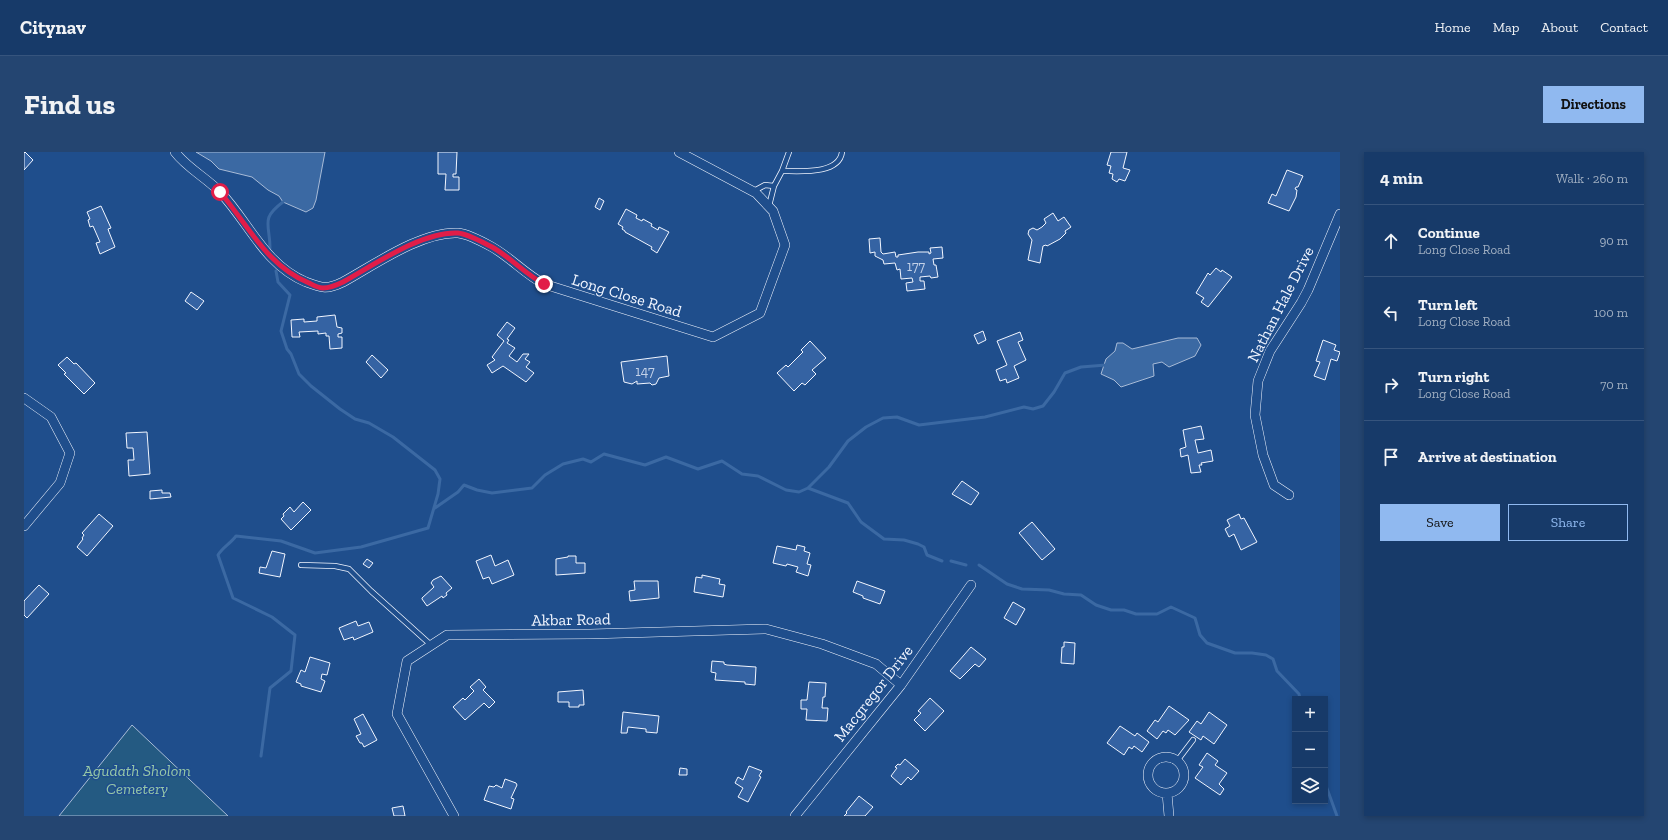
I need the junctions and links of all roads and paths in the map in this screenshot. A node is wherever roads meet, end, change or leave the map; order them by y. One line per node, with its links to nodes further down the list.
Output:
1 (176, 152): 8 (street, Long Close Road)
2 (679, 152): 7 (street, Long Close Road)
3 (789, 152): 5 (lane)
4 (842, 152): 5 (lane)
5 (782, 171): 6 (lane)
6 (774, 186): 7 (lane); 8 (lane)
7 (754, 191): 8 (street, Long Close Road)
8 (768, 206)
9 (1340, 214): 11 (street, Nathan Hale Drive)
10 (24, 398): 12 (street)
11 (1289, 495)
12 (24, 526)
13 (301, 565): 15 (lane)
14 (972, 585): 16 (street, Macgregor Drive)
15 (431, 645): 16 (street, Akbar Road); 20 (street, Akbar Road)
16 (901, 685): 21 (street, Macgregor Drive)
17 (1193, 740): 18 (lane)
18 (1177, 761): 19 (street); 19 (street)
19 (1168, 793): 22 (street)
20 (454, 816)
21 (795, 816)
22 (1170, 816)

